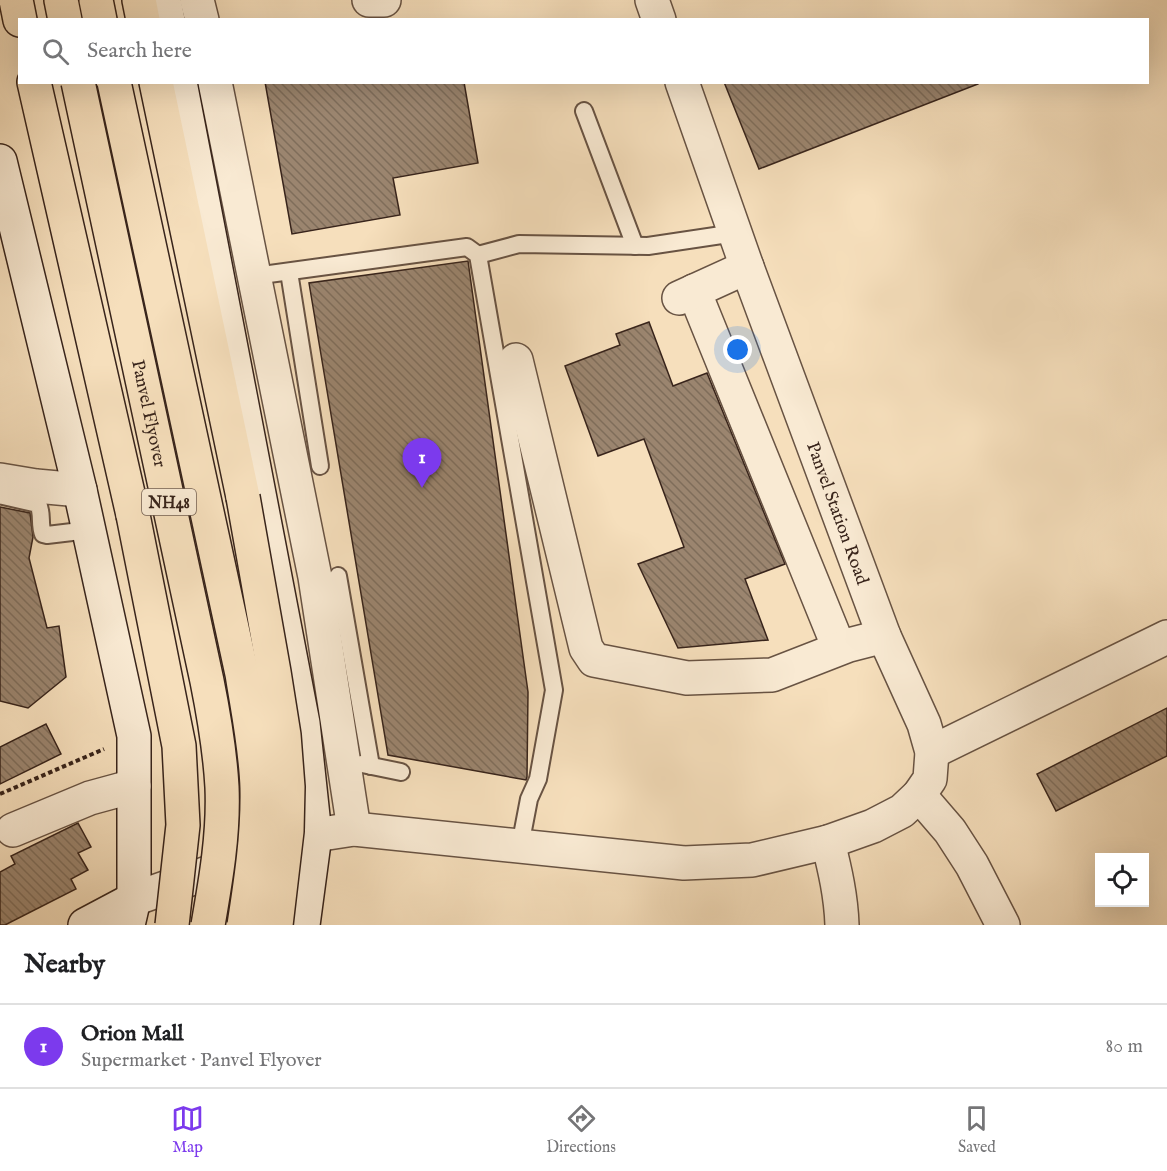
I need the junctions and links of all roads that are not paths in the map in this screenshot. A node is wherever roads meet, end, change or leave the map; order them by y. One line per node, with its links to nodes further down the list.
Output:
1 (16, 0): 10 (highway)
2 (61, 0): 11 (highway)
3 (96, 0): 12 (highway)
4 (138, 0): 13 (highway)
5 (164, 0): 14 (street)
6 (197, 0): 15 (street)
7 (369, 0): 8 (street)
8 (384, 0)
9 (652, 0): 16 (street)
10 (20, 18)
11 (65, 18)
12 (100, 18)
13 (142, 18)
14 (168, 18)
15 (202, 18)
16 (658, 18)
17 (34, 84): 54 (highway, bridge)
18 (78, 84): 55 (highway, Panvel Flyover / NH48, bridge)
19 (114, 84): 56 (highway, Panvel Flyover / NH48, bridge)
20 (156, 84): 57 (highway, bridge)
21 (180, 84): 49 (street)
22 (215, 84): 31 (street)
23 (683, 84): 26 (street, Panvel Station Road)
24 (584, 111): 27 (lane)
25 (2, 178): 35 (street)
26 (735, 233): 27 (lane); 29 (street, Panvel Station Road)
27 (635, 246): 28 (lane)
28 (478, 255): 30 (lane); 51 (lane)
29 (747, 267): 39 (street, Panvel Station Road); 41 (street)
30 (289, 272): 31 (lane); 33 (lane)
31 (254, 276): 43 (street)
32 (516, 360): 41 (street)
33 (320, 466)
34 (0, 480): 35 (street)
35 (80, 490): 37 (street)
36 (0, 495): 37 (lane)
37 (89, 530): 45 (street)
38 (338, 576): 43 (lane)
39 (884, 636): 41 (street); 42 (street, Panvel Station Road)
40 (1167, 637): 42 (street)
41 (839, 648)
42 (932, 752): 46 (street, Panvel Station Road)
43 (357, 763): 44 (lane); 47 (street)
44 (401, 772)
45 (134, 786): 48 (street); 52 (street)
46 (919, 795): 50 (street); 60 (street)
47 (354, 829): 49 (street); 51 (street)
48 (14, 830)
49 (315, 835): 52 (street); 58 (street)
50 (828, 842): 51 (street); 59 (street)
51 (520, 846)
52 (131, 912): 53 (street)
53 (86, 925)
54 (172, 925)
55 (208, 925)
56 (244, 925)
57 (276, 925)
58 (303, 925)
59 (842, 925)
60 (1003, 925)

